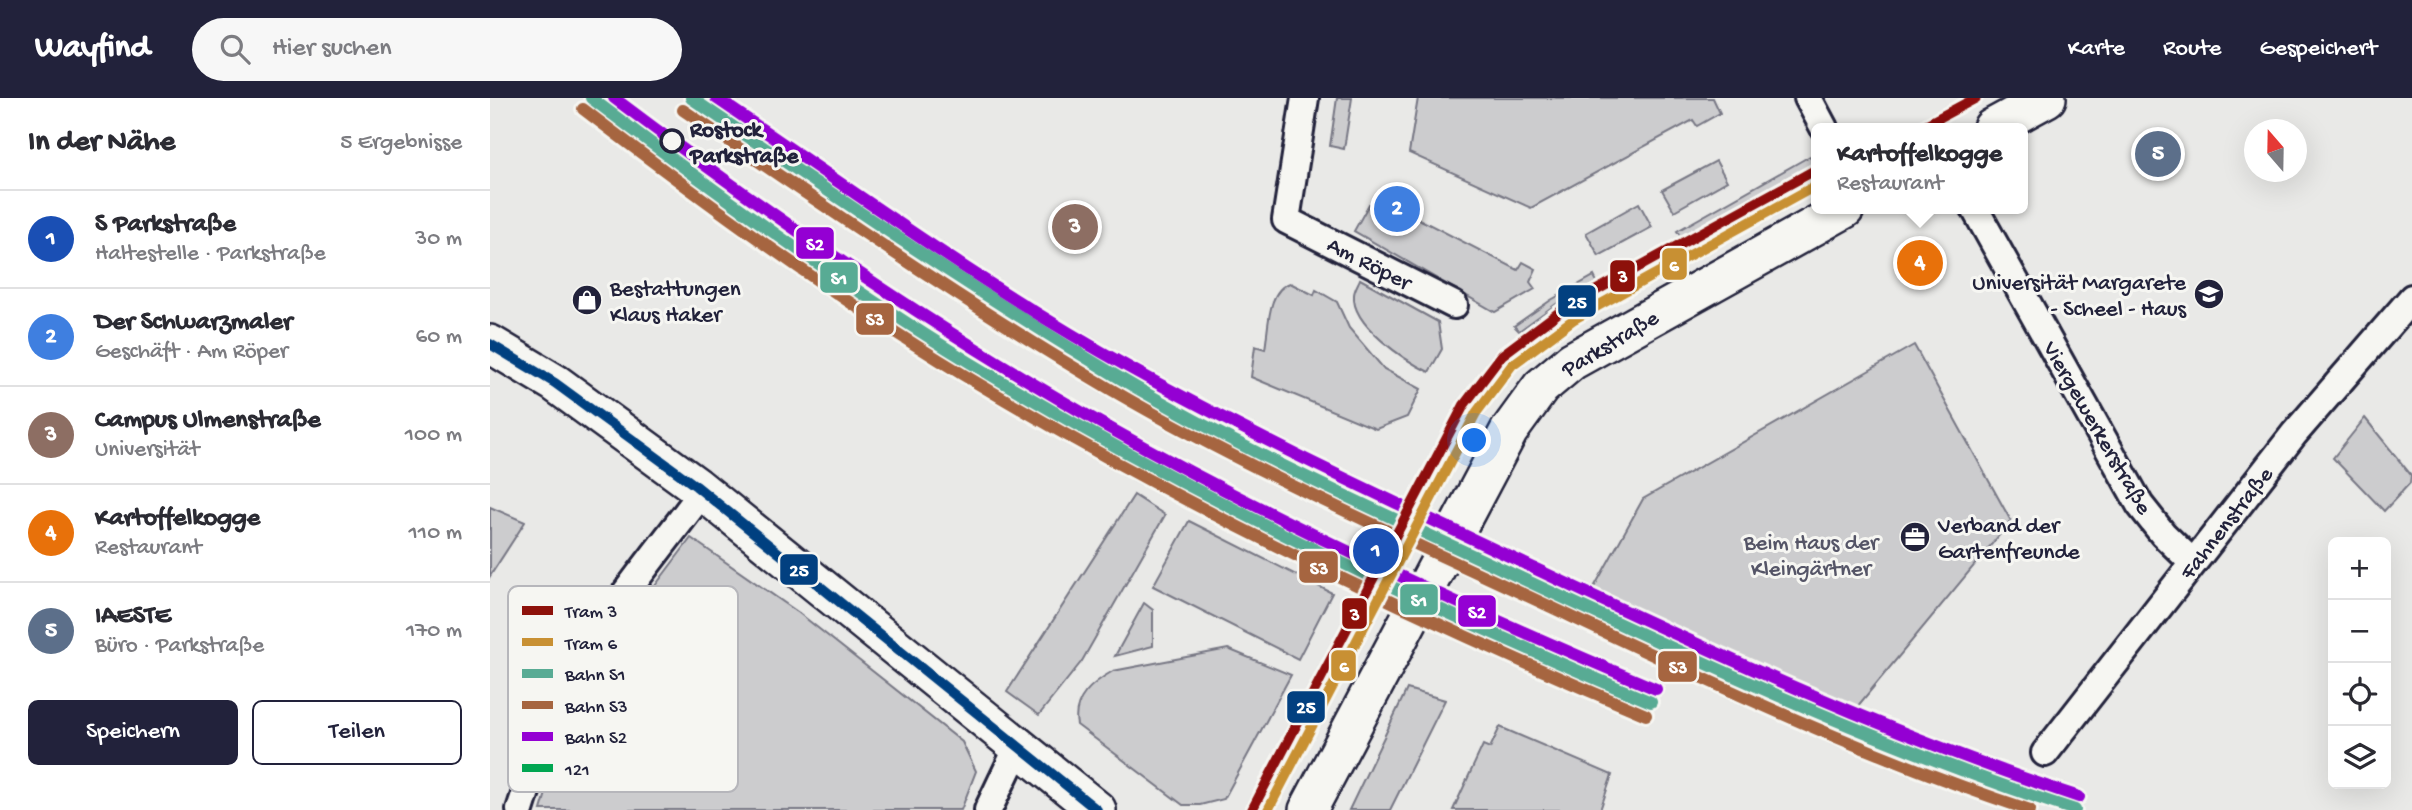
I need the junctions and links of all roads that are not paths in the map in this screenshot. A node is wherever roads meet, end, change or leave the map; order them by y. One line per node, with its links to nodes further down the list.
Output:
1 (1305, 98): 9 (street, Am Röper)
2 (1808, 98): 4 (street)
3 (2047, 98): 5 (main road)
4 (1821, 123)
5 (2001, 123)
6 (1836, 214): 20 (main road, Parkstraße)
7 (1978, 214): 12 (street, Viergewerkerstraße)
8 (2412, 298): 12 (street, Fahnenstraße)
9 (1454, 305)
10 (490, 344): 11 (main road)
11 (702, 491): 13 (street); 14 (main road)
12 (2193, 563): 15 (street, Fahnenstraße)
13 (633, 586)
14 (1018, 747): 18 (street); 19 (main road)
15 (2045, 753)
16 (526, 792): 17 (street)
17 (520, 810)
18 (988, 810)
19 (1097, 810)
20 (1308, 810)

